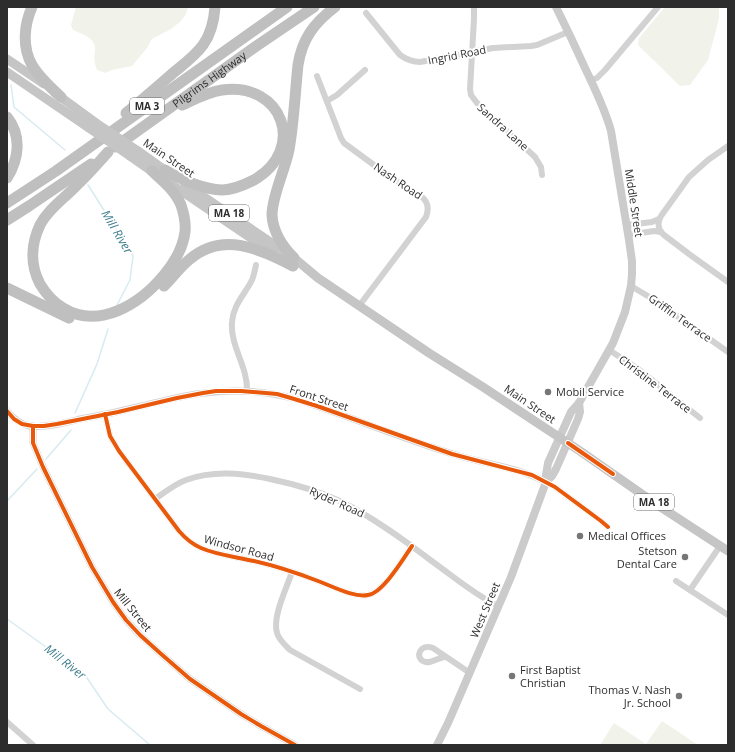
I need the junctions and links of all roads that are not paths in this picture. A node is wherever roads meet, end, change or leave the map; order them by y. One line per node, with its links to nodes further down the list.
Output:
1 (32, 7): 17 (highway)
2 (215, 7): 26 (highway)
3 (287, 7): 26 (highway, Pilgrims Highway / MA 3)
4 (314, 7): 21 (highway, Pilgrims Highway / MA 3)
5 (335, 7): 36 (highway)
6 (474, 7): 11 (street, Sandra Lane)
7 (556, 7): 10 (main road, Middle Street)
8 (658, 7): 16 (street)
9 (366, 13): 11 (street, Ingrid Road)
10 (568, 32): 11 (street, Ingrid Road); 16 (main road, Middle Street)
11 (472, 52): 28 (street, Sandra Lane)
12 (7, 59): 17 (main road, Main Street / MA 18)
13 (365, 70): 18 (street)
14 (7, 72): 20 (main road, Main Street / MA 18)
15 (317, 76): 18 (street, Nash Road)
16 (591, 80): 33 (main road, Middle Street)
17 (61, 97): 20 (main road, Main Street / MA 18)
18 (327, 101): 41 (street, Nash Road)
19 (7, 117): 29 (highway)
20 (92, 126): 24 (main road, Main Street / MA 18, bridge)
21 (143, 126): 23 (highway, Pilgrims Highway / MA 3); 25 (highway)
22 (728, 146): 32 (street)
23 (108, 152): 27 (highway); 31 (highway, Pilgrims Highway / MA 3)
24 (134, 154): 25 (main road, Main Street / MA 18); 27 (main road, Main Street / MA 18)
25 (165, 170): 36 (main road, Main Street / MA 18)
26 (56, 171): 30 (highway, Pilgrims Highway / MA 3)
27 (152, 171): 36 (main road, Main Street / MA 18)
28 (542, 175)
29 (7, 178)
30 (7, 203)
31 (7, 220)
32 (659, 220): 33 (street); 34 (street)
33 (627, 225): 35 (main road, Middle Street)
34 (661, 232): 35 (street); 38 (street)
35 (628, 235): 39 (main road, Middle Street)
36 (293, 262): 40 (highway); 41 (main road, Main Street / MA 18)
37 (256, 265): 44 (street)
38 (728, 282)
39 (631, 286): 42 (main road, Middle Street); 43 (street, Griffin Terrace)
40 (7, 288)
41 (359, 306): 50 (main road, Main Street / MA 18)
42 (610, 350): 45 (main road, Middle Street); 48 (street, Christine Terrace)
43 (728, 352)
44 (247, 391): 47 (street, Front Street); 52 (street, Front Street)
45 (579, 403): 50 (main road, Middle Street); 51 (main road, Middle Street)
46 (7, 411): 49 (street, Front Street)
47 (105, 414): 49 (street, Front Street); 53 (street, Windsor Road)
48 (700, 418)
49 (32, 426): 67 (street, Mill Street)
50 (559, 437): 51 (main road, Main Street / MA 18); 52 (main road, Middle Street)
51 (568, 443): 52 (main road, Middle Street); 56 (main road, Main Street / MA 18)
52 (546, 482): 54 (street, Front Street); 60 (main road, West Street)
53 (155, 499): 55 (street, Ryder Road); 57 (street, Windsor Road)
54 (608, 527)
55 (412, 546): 57 (street, Windsor Road); 60 (street, Ryder Road)
56 (724, 548): 59 (street)
57 (292, 572): 64 (street)
58 (676, 581): 59 (street)
59 (690, 590): 61 (street)
60 (498, 606): 63 (main road, West Street)
61 (728, 615)
62 (444, 657): 63 (street)
63 (470, 673): 68 (main road, West Street)
64 (360, 689)
65 (7, 722): 66 (street)
66 (33, 745)
67 (295, 745)
68 (437, 745)

